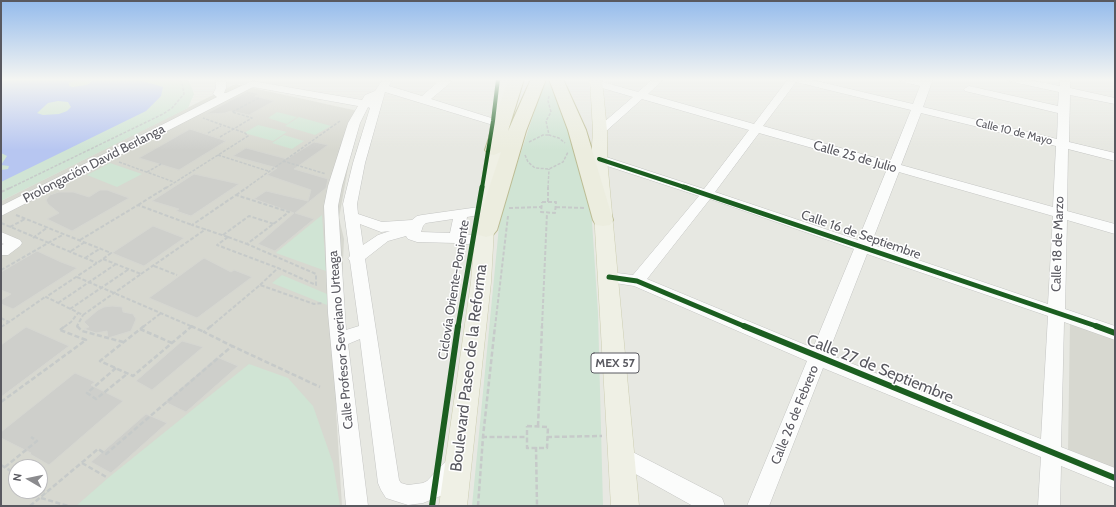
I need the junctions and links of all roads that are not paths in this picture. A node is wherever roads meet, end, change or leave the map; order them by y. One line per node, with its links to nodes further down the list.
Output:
1 (209, 103): 31 (street, Prolongación David Berlanga)
2 (211, 103): 31 (street, Prolongación David Berlanga)
3 (371, 103): 30 (street, Calle Profesor Severiano Urteaga)
4 (375, 103): 32 (street, Calle Profesor Severiano Urteaga)
5 (432, 103): 21 (street)
6 (500, 103): 21 (main road, Boulevard Paseo de la Reforma)
7 (509, 103): 25 (highway)
8 (532, 103): 37 (highway, Boulevard Paseo de la Reforma)
9 (567, 103): 35 (highway)
10 (569, 103): 27 (highway, MEX 57)
11 (598, 103): 23 (main road)
12 (631, 103): 23 (street)
13 (667, 103): 22 (street, Calle 25 de Julio)
14 (775, 103): 22 (street)
15 (894, 103): 19 (street, Calle 10 de Mayo)
16 (918, 103): 19 (street, Calle 26 de Febrero)
17 (1028, 103): 20 (street)
18 (1064, 103): 20 (street, Calle 18 de Marzo)
19 (916, 108): 24 (street, Calle 10 de Mayo); 28 (street, Calle 26 de Febrero)
20 (1064, 111): 24 (street, Calle 18 de Marzo)
21 (497, 123): 25 (main road, Boulevard Paseo de la Reforma)
22 (755, 128): 28 (street, Calle 25 de Julio); 29 (street)
23 (600, 131): 27 (main road)
24 (1062, 144): 26 (street, Calle 10 de Mayo); 34 (street, Calle 18 de Marzo)
25 (494, 150): 37 (main road, Boulevard Paseo de la Reforma)
26 (1115, 157)
27 (599, 159): 29 (street, Calle 16 de Septiembre); 35 (main road, MEX 57)
28 (894, 168): 34 (street, Calle 25 de Julio); 40 (street, Calle 26 de Febrero)
29 (707, 194): 40 (street, Calle 16 de Septiembre); 43 (street)
30 (331, 206): 32 (street); 47 (street, Calle Profesor Severiano Urteaga)
31 (3, 208)
32 (350, 210): 36 (street); 41 (street, Calle Profesor Severiano Urteaga)
33 (461, 214): 36 (street); 37 (street); 39 (street)
34 (1059, 214): 38 (street, Calle 25 de Julio); 44 (street, Calle 18 de Marzo)
35 (603, 220): 42 (main road, MEX 57)
36 (415, 227): 39 (street); 41 (street)
37 (485, 227): 39 (street); 51 (main road, Boulevard Paseo de la Reforma)
38 (1115, 229)
39 (456, 238)
40 (861, 247): 44 (street, Calle 16 de Septiembre); 48 (street, Calle 26 de Febrero)
41 (356, 258): 45 (street, Calle Profesor Severiano Urteaga)
42 (609, 277): 43 (street, Calle 27 de Septiembre); 50 (main road, MEX 57)
43 (637, 281): 48 (street, Calle 27 de Septiembre)
44 (1055, 313): 46 (street, Calle 16 de Septiembre); 49 (street, Calle 18 de Marzo)
45 (367, 330): 47 (street); 51 (street, Calle Profesor Severiano Urteaga)
46 (1115, 333)
47 (340, 340): 53 (street, Calle Profesor Severiano Urteaga)
48 (818, 358): 49 (street, Calle 27 de Septiembre); 57 (street, Calle 26 de Febrero)
49 (1050, 451): 52 (street, Calle 27 de Septiembre); 58 (street, Calle 18 de Marzo)
50 (621, 455): 55 (main road, MEX 57); 56 (street)
51 (458, 463): 54 (main road, Boulevard Paseo de la Reforma)
52 (1115, 478)
53 (357, 506)
54 (453, 506)
55 (625, 506)
56 (714, 506)
57 (758, 506)
58 (1049, 506)

